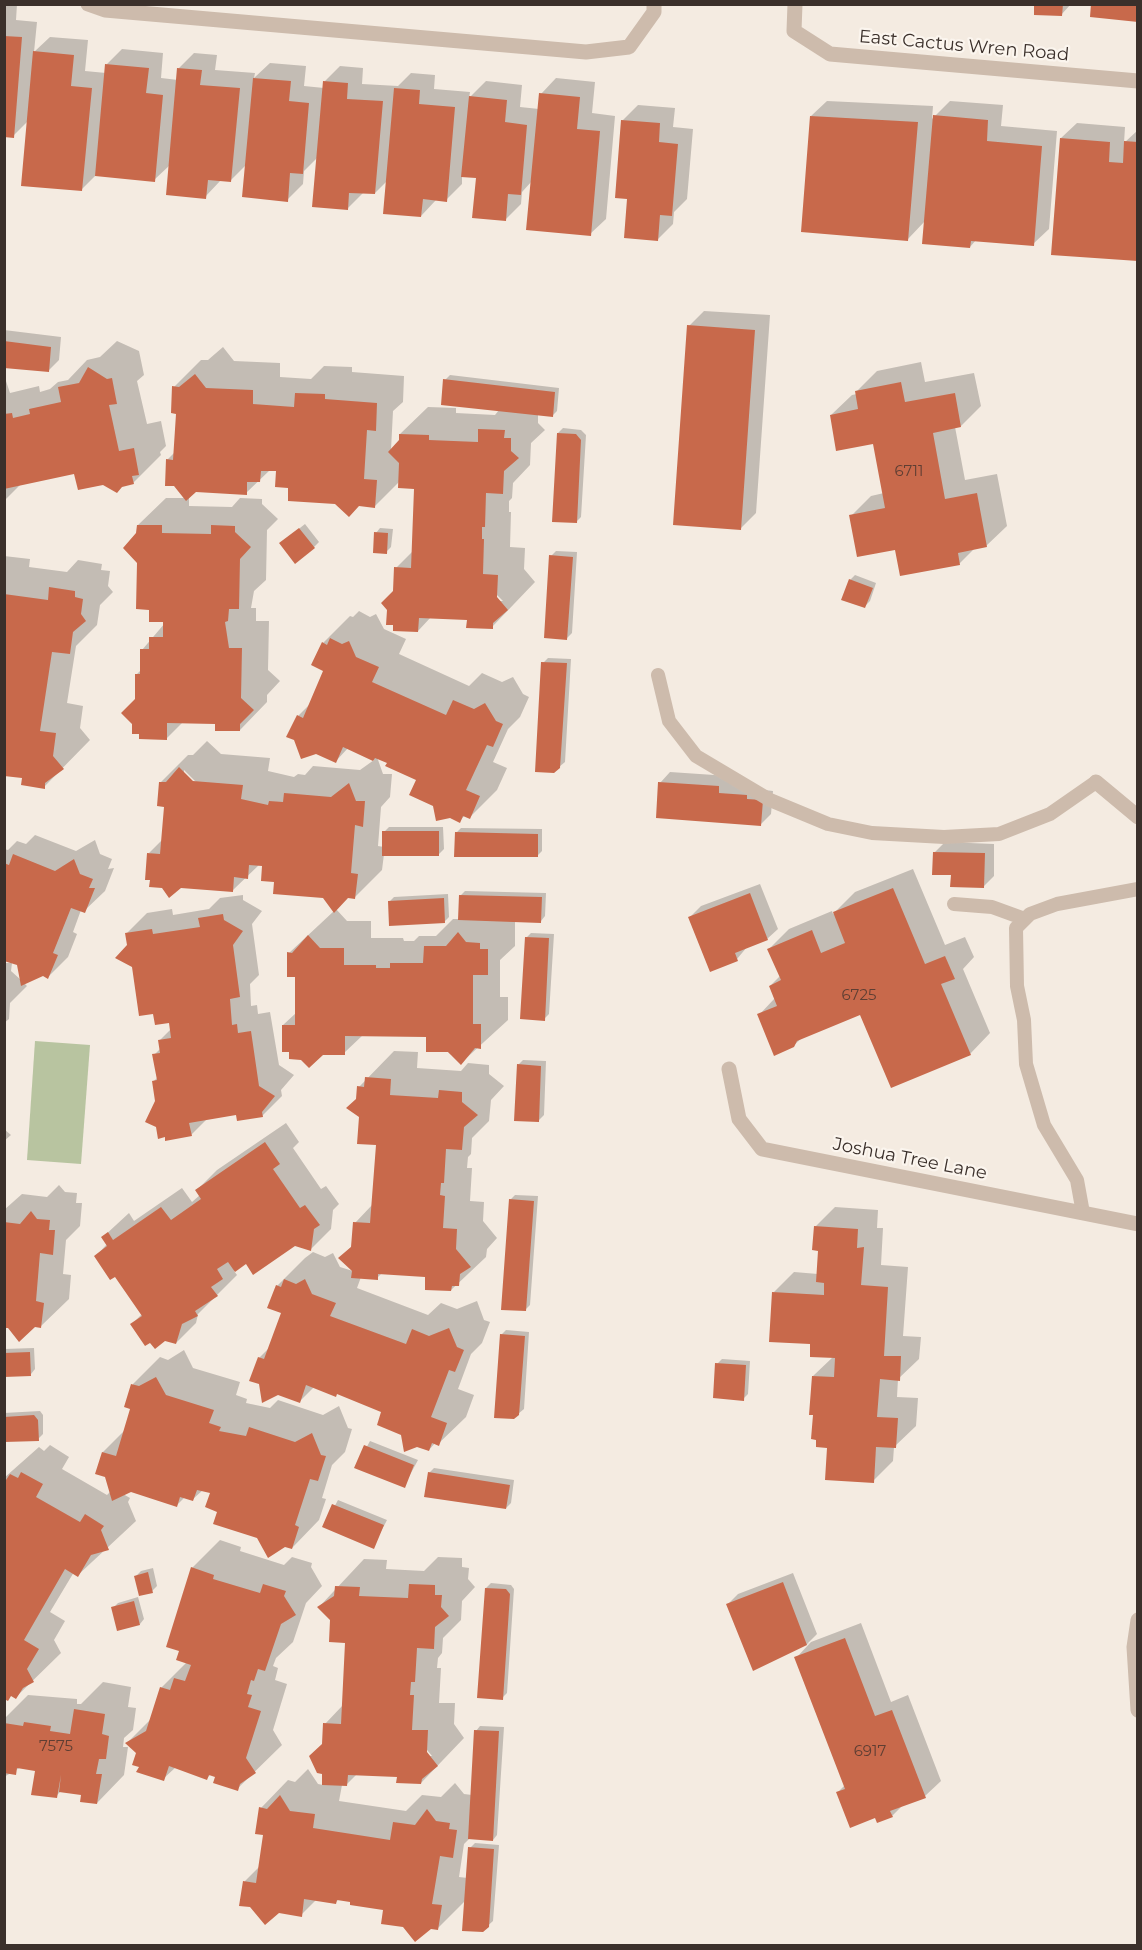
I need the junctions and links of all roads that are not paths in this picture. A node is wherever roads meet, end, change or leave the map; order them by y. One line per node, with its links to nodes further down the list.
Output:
1 (88, 4): 2 (street)
2 (654, 4)
3 (795, 4): 4 (street, East Cactus Wren Road)
4 (1137, 81)
5 (658, 675): 6 (lane)
6 (1096, 782): 7 (street)
7 (1137, 817)
8 (1137, 889): 10 (lane)
9 (954, 904): 10 (lane)
10 (1025, 919): 12 (lane)
11 (729, 1069): 12 (street, Joshua Tree Lane)
12 (1083, 1213): 13 (street, Joshua Tree Lane)
13 (1137, 1224)
14 (1137, 1620): 15 (street)
15 (1137, 1710)

